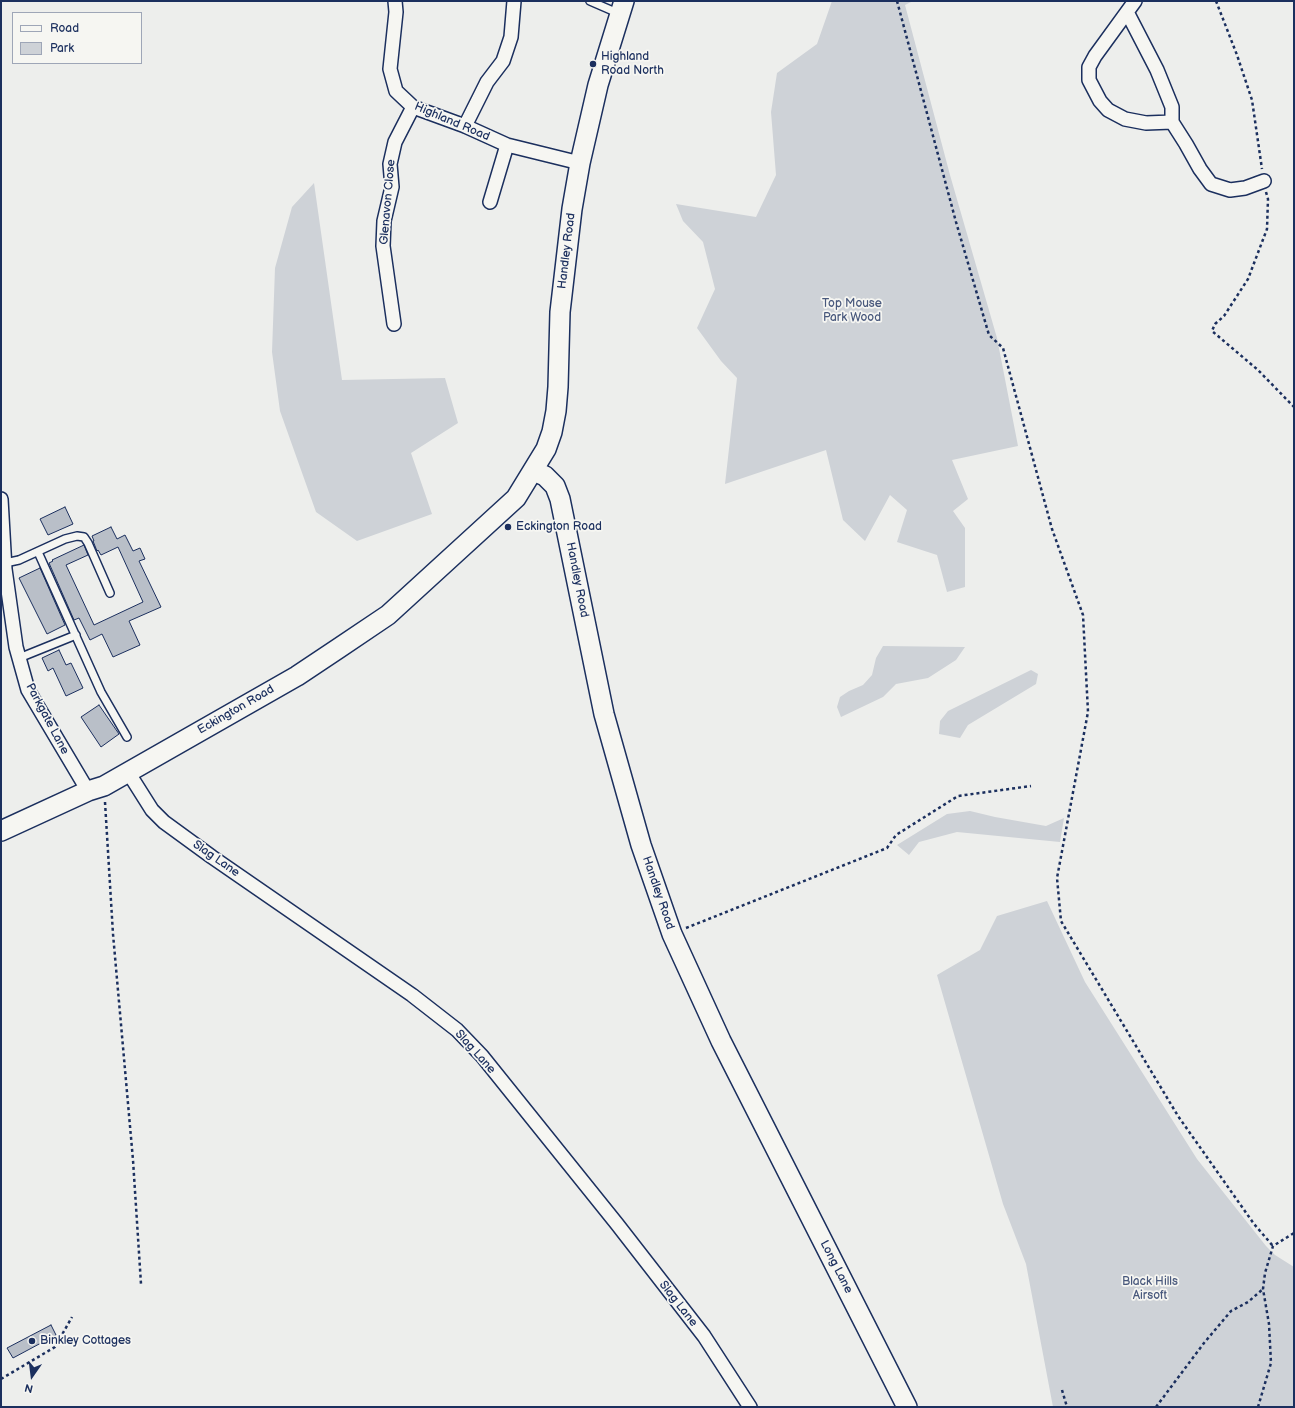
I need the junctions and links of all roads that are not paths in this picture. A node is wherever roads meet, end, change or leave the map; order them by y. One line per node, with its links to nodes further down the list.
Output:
1 (395, 1): 6 (street, Highland Road)
2 (514, 1): 8 (street)
3 (590, 1): 5 (lane)
4 (1131, 6): 7 (street); 7 (street)
5 (622, 7): 10 (main road, Handley Road)
6 (413, 107): 8 (street, Highland Road); 13 (street, Glenavon Close)
7 (1172, 122): 11 (street)
8 (465, 126): 9 (street, Highland Road)
9 (507, 145): 10 (street, Highland Road); 12 (street)
10 (580, 163): 14 (main road, Handley Road)
11 (1264, 181)
12 (490, 202)
13 (394, 324)
14 (534, 471): 22 (main road, Eckington Road); 25 (main road, Handley Road)
15 (1, 499): 17 (street, Parkgate Lane)
16 (38, 552): 17 (lane); 18 (lane); 19 (lane)
17 (5, 563): 20 (street, Parkgate Lane)
18 (110, 593)
19 (76, 634): 20 (lane); 21 (lane)
20 (19, 658): 23 (street, Parkgate Lane)
21 (127, 737)
22 (128, 772): 23 (main road, Eckington Road); 26 (street, Slag Lane)
23 (96, 789): 24 (main road, Eckington Road)
24 (1, 831)
25 (765, 1127): 27 (main road, Long Lane)
26 (750, 1407)
27 (907, 1407)

